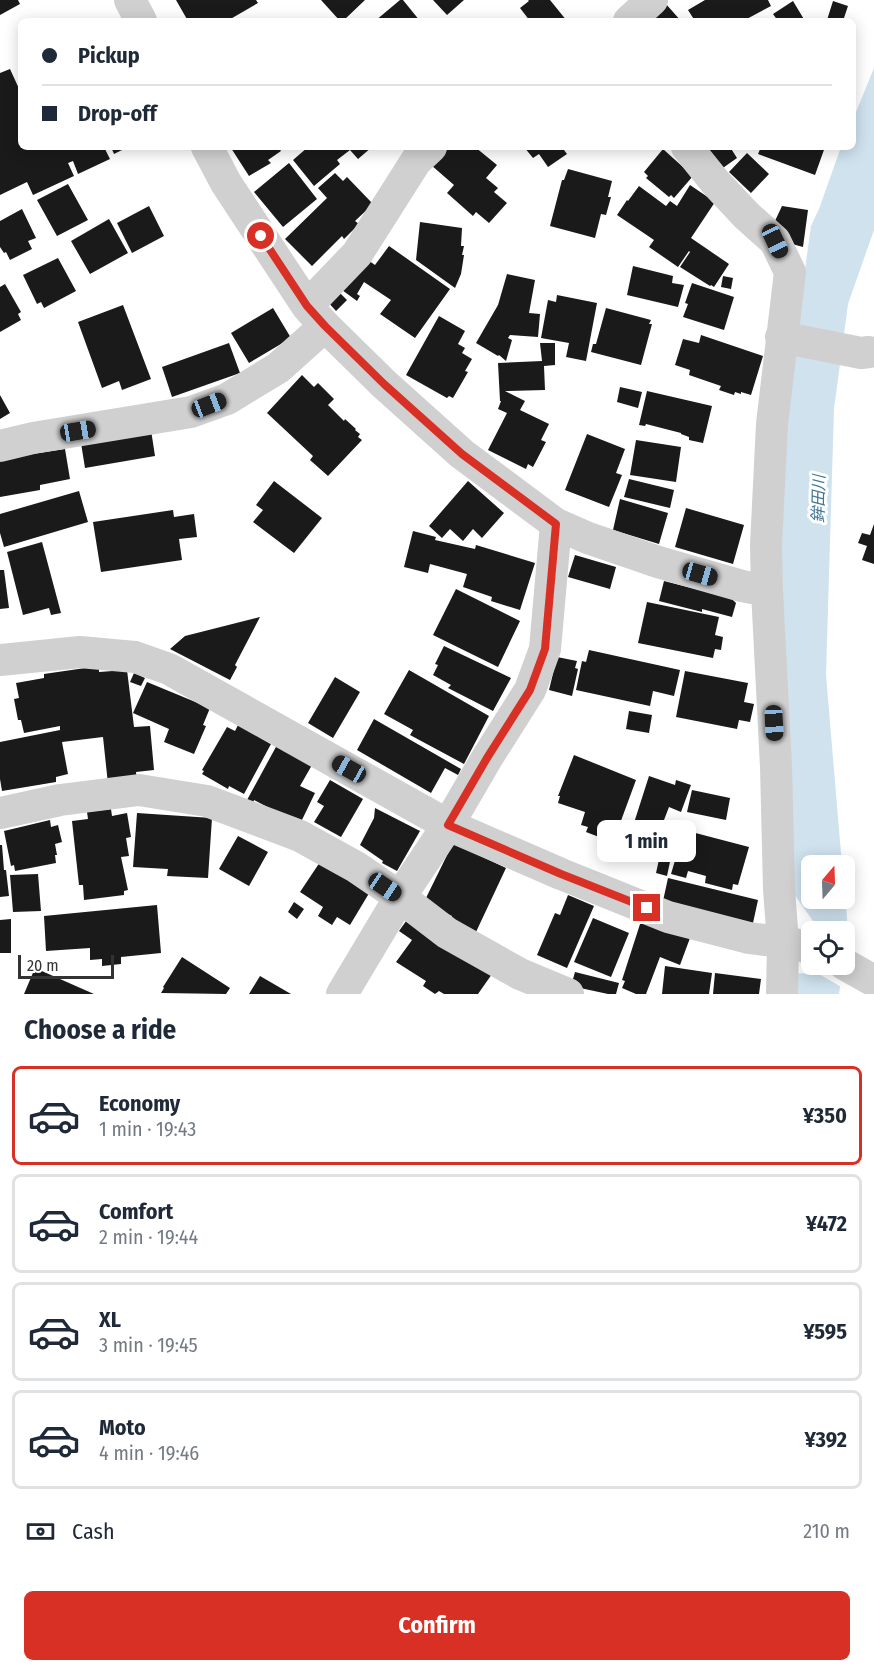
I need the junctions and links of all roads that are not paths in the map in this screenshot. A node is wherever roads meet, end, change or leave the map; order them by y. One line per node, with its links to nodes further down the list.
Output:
1 (130, 0): 3 (street)
2 (652, 0): 4 (street)
3 (139, 18)
4 (632, 18)
5 (209, 150): 8 (street)
6 (428, 150): 8 (street)
7 (689, 150): 9 (street)
8 (316, 316): 11 (street); 12 (street)
9 (786, 338): 10 (street); 13 (street)
10 (869, 352)
11 (0, 446)
12 (556, 524): 13 (street); 16 (street)
13 (767, 591): 18 (street)
14 (0, 660): 16 (street)
15 (0, 813): 17 (street)
16 (448, 825): 17 (street); 18 (street)
17 (400, 897): 19 (street); 20 (street)
18 (797, 946): 21 (street)
19 (342, 994)
20 (568, 994)
21 (782, 994)

